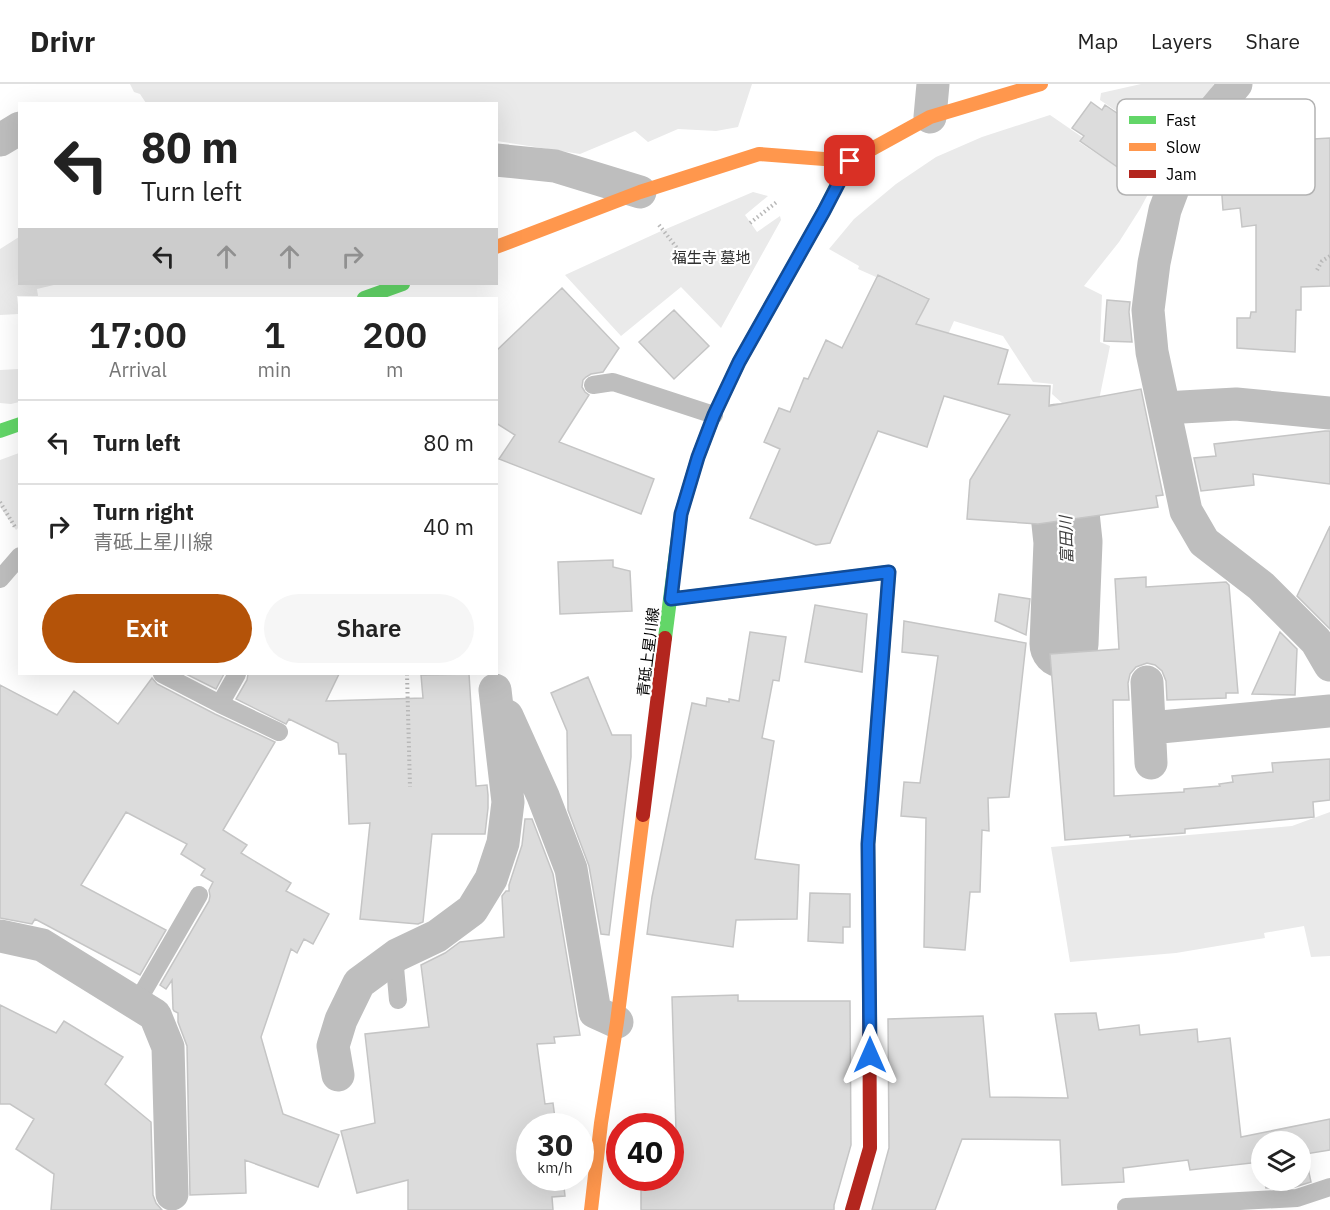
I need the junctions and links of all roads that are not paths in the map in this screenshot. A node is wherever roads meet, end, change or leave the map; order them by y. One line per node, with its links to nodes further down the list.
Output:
1 (933, 84): 5 (street)
2 (1041, 84): 5 (main road)
3 (1236, 84): 4 (street)
4 (1224, 99)
5 (930, 117): 9 (main road)
6 (18, 129): 7 (street)
7 (0, 140)
8 (498, 160): 10 (street)
9 (850, 161): 10 (main road); 19 (main road, 青砥上星川線)
10 (640, 192): 12 (main road)
11 (1171, 195): 16 (street)
12 (498, 247)
13 (400, 285): 14 (main road)
14 (367, 297)
15 (593, 385): 19 (lane)
16 (1164, 408): 17 (street); 24 (street)
17 (1330, 412)
18 (0, 413): 20 (street)
19 (714, 415): 23 (main road, 青砥上星川線)
20 (18, 416)
21 (18, 425): 22 (main road)
22 (0, 431)
23 (671, 599): 39 (main road, 青砥上星川線); 45 (main road)
24 (1330, 665)
25 (164, 675): 29 (lane)
26 (236, 675): 29 (lane)
27 (493, 682): 36 (street); 39 (street)
28 (1147, 682): 31 (street)
29 (220, 704): 32 (lane)
30 (1330, 711): 31 (street)
31 (1150, 728): 33 (street)
32 (279, 732)
33 (1151, 764)
34 (199, 895): 38 (lane)
35 (0, 936): 38 (street)
36 (396, 955): 37 (lane); 40 (street)
37 (398, 1000)
38 (136, 1004): 42 (street)
39 (617, 1022): 44 (main road, 青砥上星川線)
40 (338, 1075)
41 (1330, 1186): 43 (lane)
42 (172, 1194)
43 (1126, 1207)
44 (591, 1210)
45 (852, 1210)

